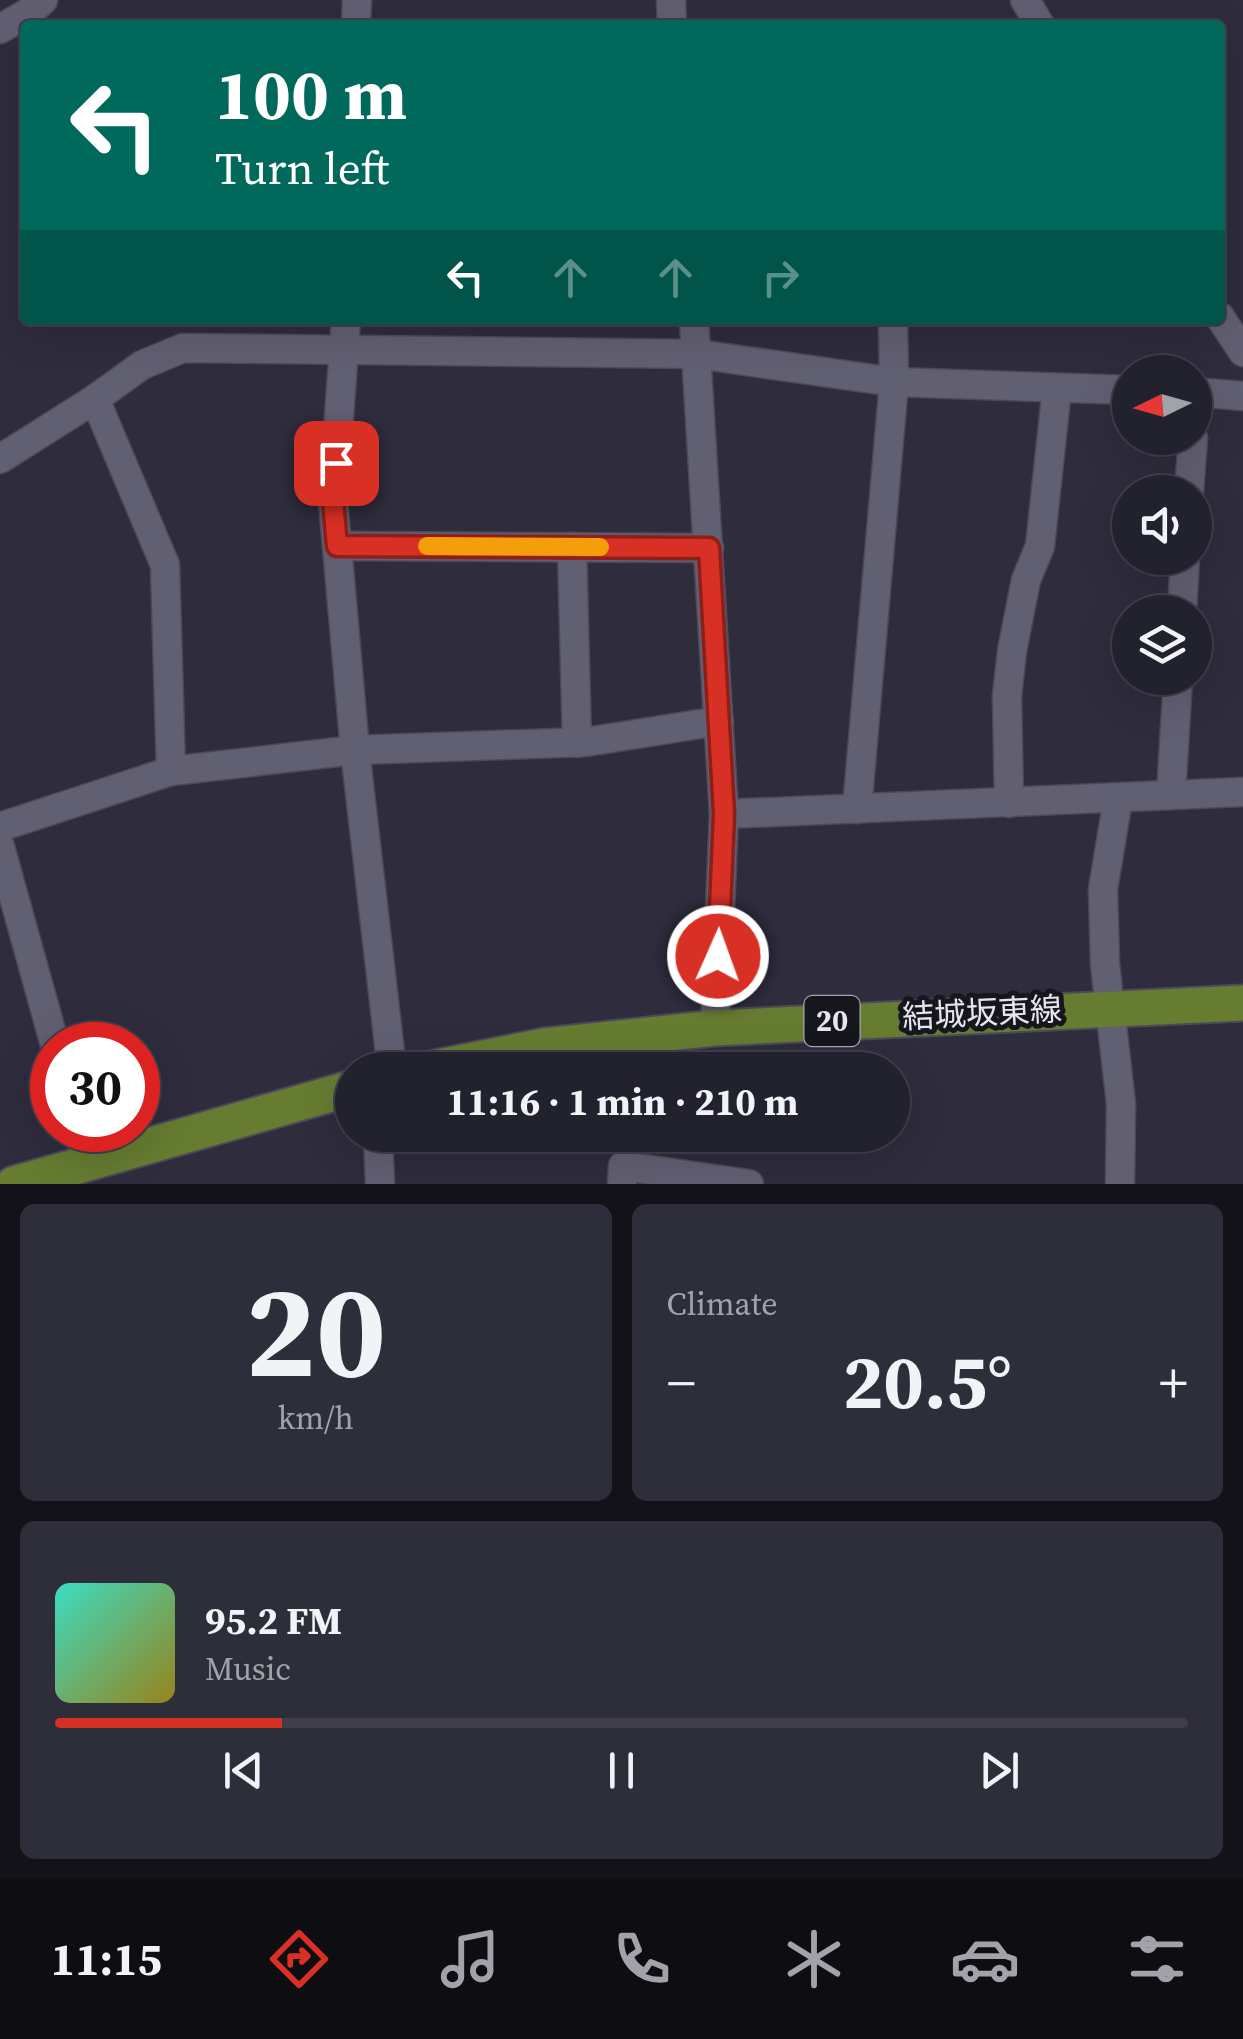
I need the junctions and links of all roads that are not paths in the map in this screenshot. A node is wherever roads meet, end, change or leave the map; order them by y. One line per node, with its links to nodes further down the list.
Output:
1 (43, 0): 2 (street)
2 (0, 30)
3 (694, 325): 8 (street)
4 (892, 325): 9 (street)
5 (1225, 325): 7 (street)
6 (346, 334): 8 (street); 14 (street); 16 (street)
7 (1243, 352)
8 (697, 354): 9 (street); 18 (street)
9 (894, 382): 10 (street); 28 (street)
10 (1057, 388): 11 (street); 27 (street)
11 (1112, 390)
12 (1212, 393): 13 (street)
13 (1243, 396)
14 (95, 399): 15 (street); 23 (street)
15 (0, 459)
16 (337, 546): 17 (street); 22 (street)
17 (572, 547): 18 (street); 21 (street)
18 (709, 548): 20 (street)
19 (1177, 695): 25 (street)
20 (720, 721): 21 (street); 29 (street)
21 (578, 743): 22 (street)
22 (356, 750): 23 (street); 36 (street)
23 (171, 771): 30 (street)
24 (1243, 792): 25 (street)
25 (1171, 795): 26 (street)
26 (1118, 799): 27 (street); 33 (street)
27 (1009, 803): 28 (street)
28 (857, 809): 29 (street)
29 (724, 814): 35 (street)
30 (0, 827)
31 (0, 847): 34 (street)
32 (1243, 1004): 33 (main road, 結城坂東線 / 20)
33 (1111, 1007): 35 (main road, 結城坂東線 / 20); 45 (street)
34 (49, 1022)
35 (715, 1028): 37 (main road, 結城坂東線 / 20)
36 (390, 1052)
37 (514, 1052)
38 (335, 1092): 40 (main road)
39 (379, 1152): 42 (street)
40 (72, 1162): 41 (main road)
41 (14, 1184)
42 (380, 1184)
43 (622, 1184): 44 (street)
44 (749, 1184)
45 (1120, 1184)

